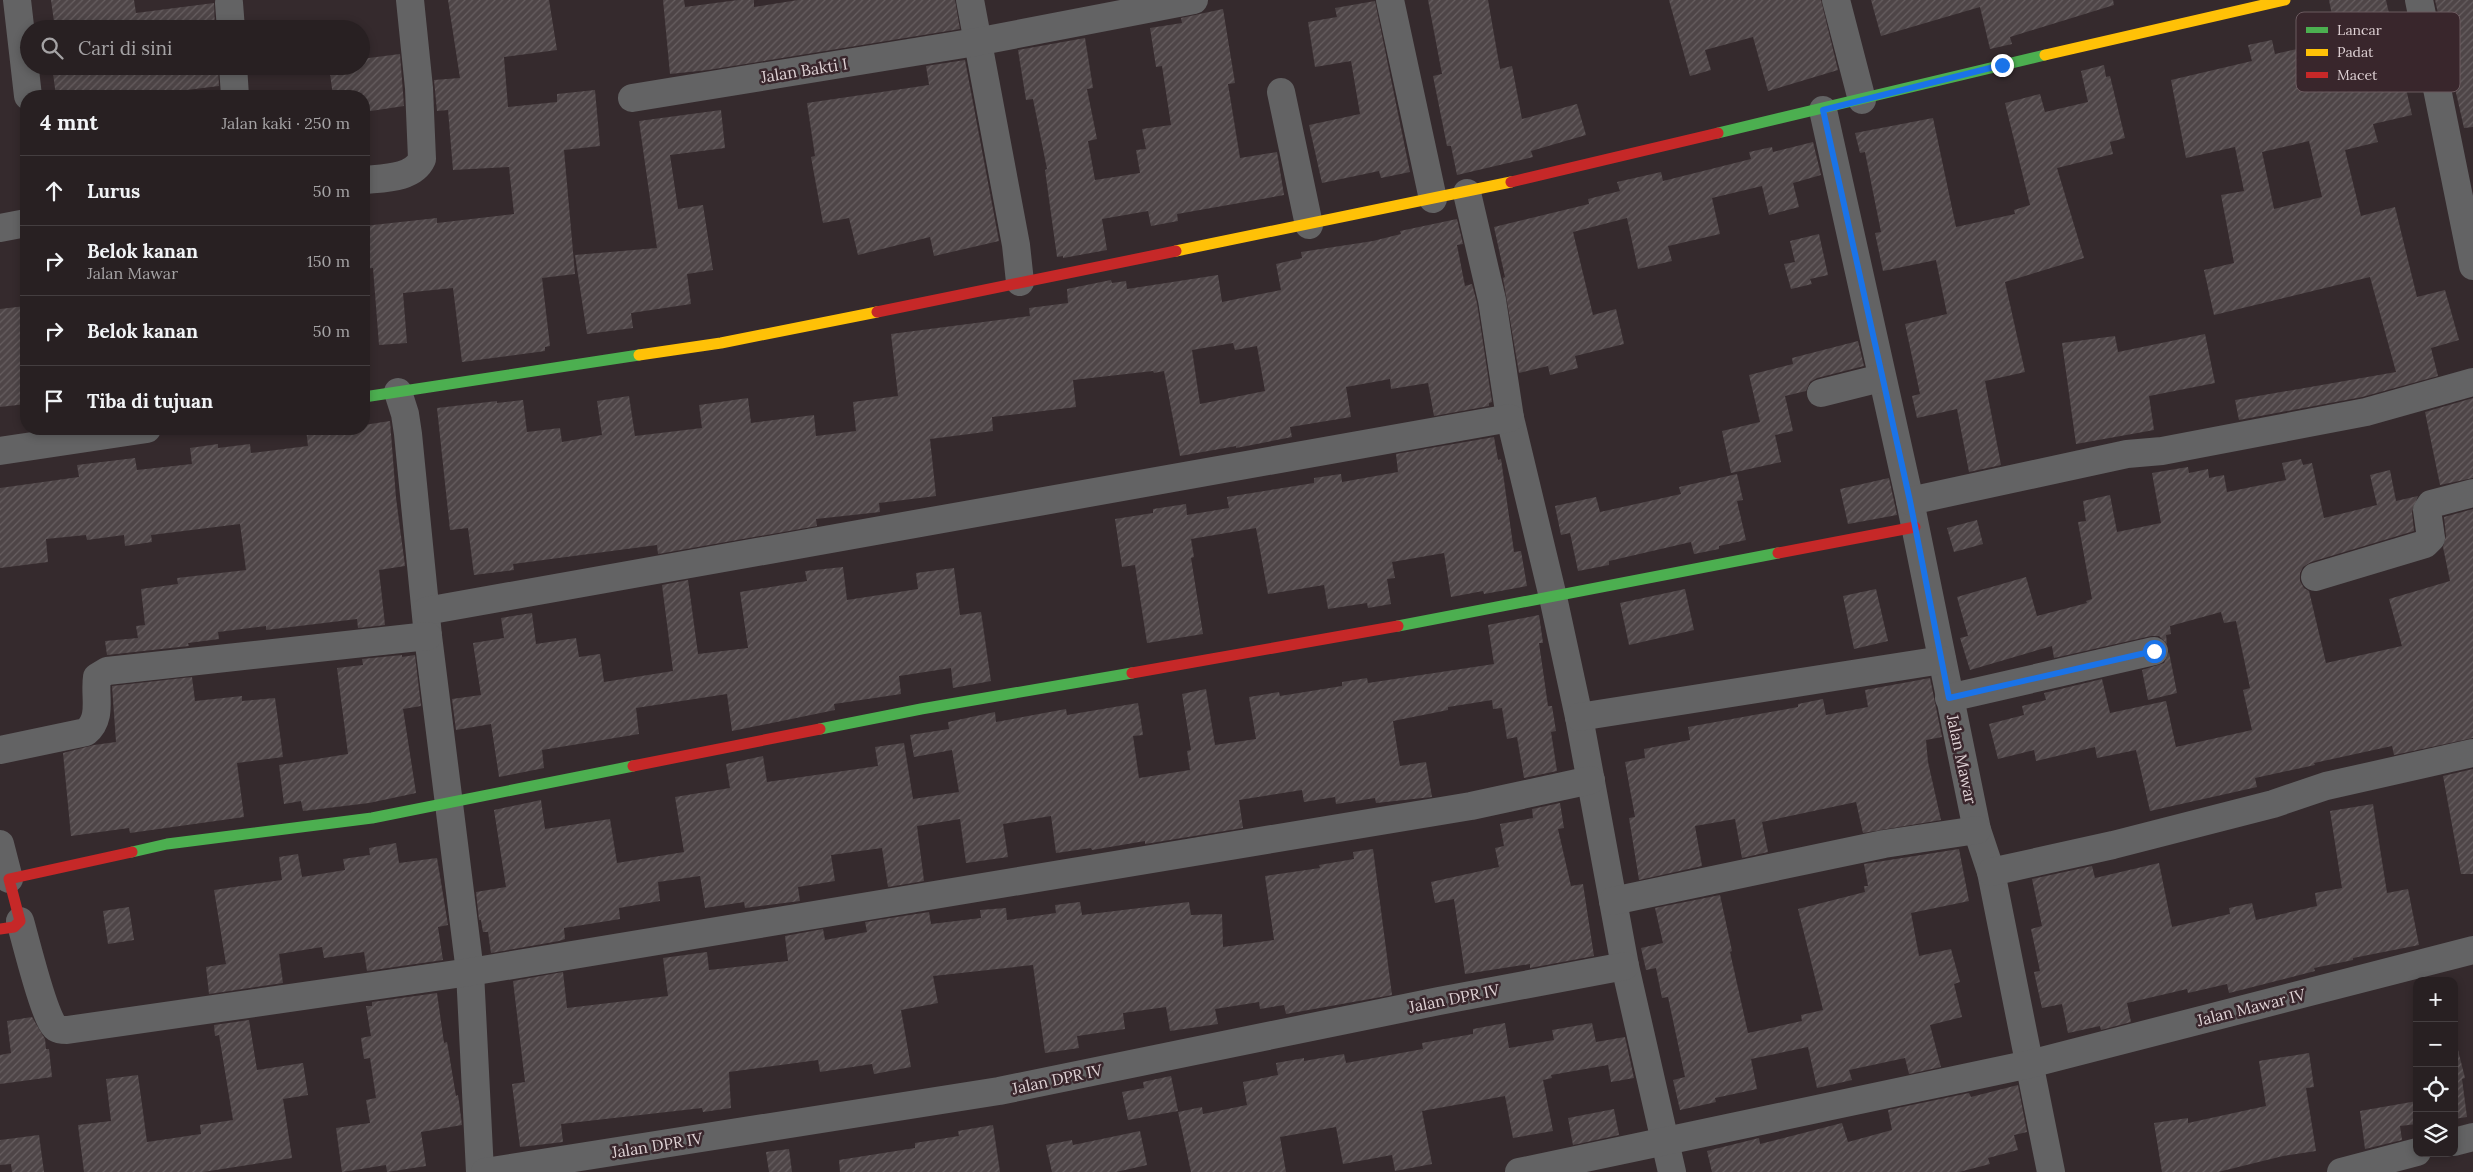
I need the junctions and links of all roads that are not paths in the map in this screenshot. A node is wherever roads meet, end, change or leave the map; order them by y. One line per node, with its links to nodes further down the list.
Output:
1 (17, 0): 8 (street)
2 (410, 0): 20 (street)
3 (970, 0): 9 (street)
4 (1194, 0): 9 (street, Jalan Bakti I)
5 (1390, 0): 22 (street)
6 (1836, 0): 17 (street)
7 (2285, 0): 17 (street)
8 (20, 26)
9 (976, 42): 16 (street, Jalan Bakti I); 27 (street)
10 (26, 75): 12 (street)
11 (233, 75): 13 (street)
12 (27, 90)
13 (234, 90)
14 (1281, 92): 24 (street)
15 (2443, 92): 19 (street)
16 (632, 98)
17 (1862, 100): 18 (street)
18 (1823, 110): 21 (street); 28 (street, Jalan Mawar)
19 (2464, 171): 26 (street)
20 (370, 179)
21 (1467, 193): 22 (street); 33 (street)
22 (1432, 199): 24 (street)
23 (20, 224): 25 (street)
24 (1309, 225): 27 (street)
25 (0, 228)
26 (2473, 266)
27 (1020, 282): 30 (street)
28 (1882, 378): 31 (street); 37 (street, Jalan Mawar)
29 (2473, 382): 37 (street)
30 (398, 392): 32 (street); 40 (street)
31 (1821, 394)
32 (370, 396)
33 (1510, 418): 39 (street); 40 (street)
34 (89, 435): 35 (street)
35 (0, 451)
36 (2473, 493): 38 (street)
37 (1913, 514): 39 (street); 42 (street, Jalan Mawar)
38 (2315, 577)
39 (1553, 597): 44 (street); 48 (street)
40 (427, 624): 45 (street); 48 (street)
41 (2154, 651): 43 (street)
42 (1942, 660): 43 (street, Jalan Mawar); 44 (street)
43 (1949, 698): 49 (street, Jalan Mawar)
44 (1579, 717): 47 (street)
45 (0, 750)
46 (2473, 753): 51 (street)
47 (1592, 780): 53 (street); 57 (street)
48 (448, 801): 52 (street); 57 (street)
49 (1977, 830): 51 (street, Jalan Mawar); 53 (street)
50 (0, 844): 52 (street)
51 (1991, 872): 58 (street, Jalan Mawar)
52 (9, 879): 54 (street)
53 (1613, 901): 56 (street)
54 (10, 925): 57 (street)
55 (2473, 950): 58 (street, Jalan Mawar IV)
56 (1626, 966): 60 (street); 64 (street, Jalan DPR IV)
57 (470, 972): 63 (street)
58 (2030, 1064): 60 (street, Jalan Mawar IV); 67 (street, Jalan Mawar)
59 (2473, 1137): 61 (street)
60 (1663, 1141): 65 (street, Jalan Mawar IV); 66 (street)
61 (2458, 1141)
62 (2413, 1153): 68 (street)
63 (480, 1172)
64 (484, 1172)
65 (1519, 1172)
66 (1672, 1172)
67 (2051, 1172)
68 (2341, 1172)

